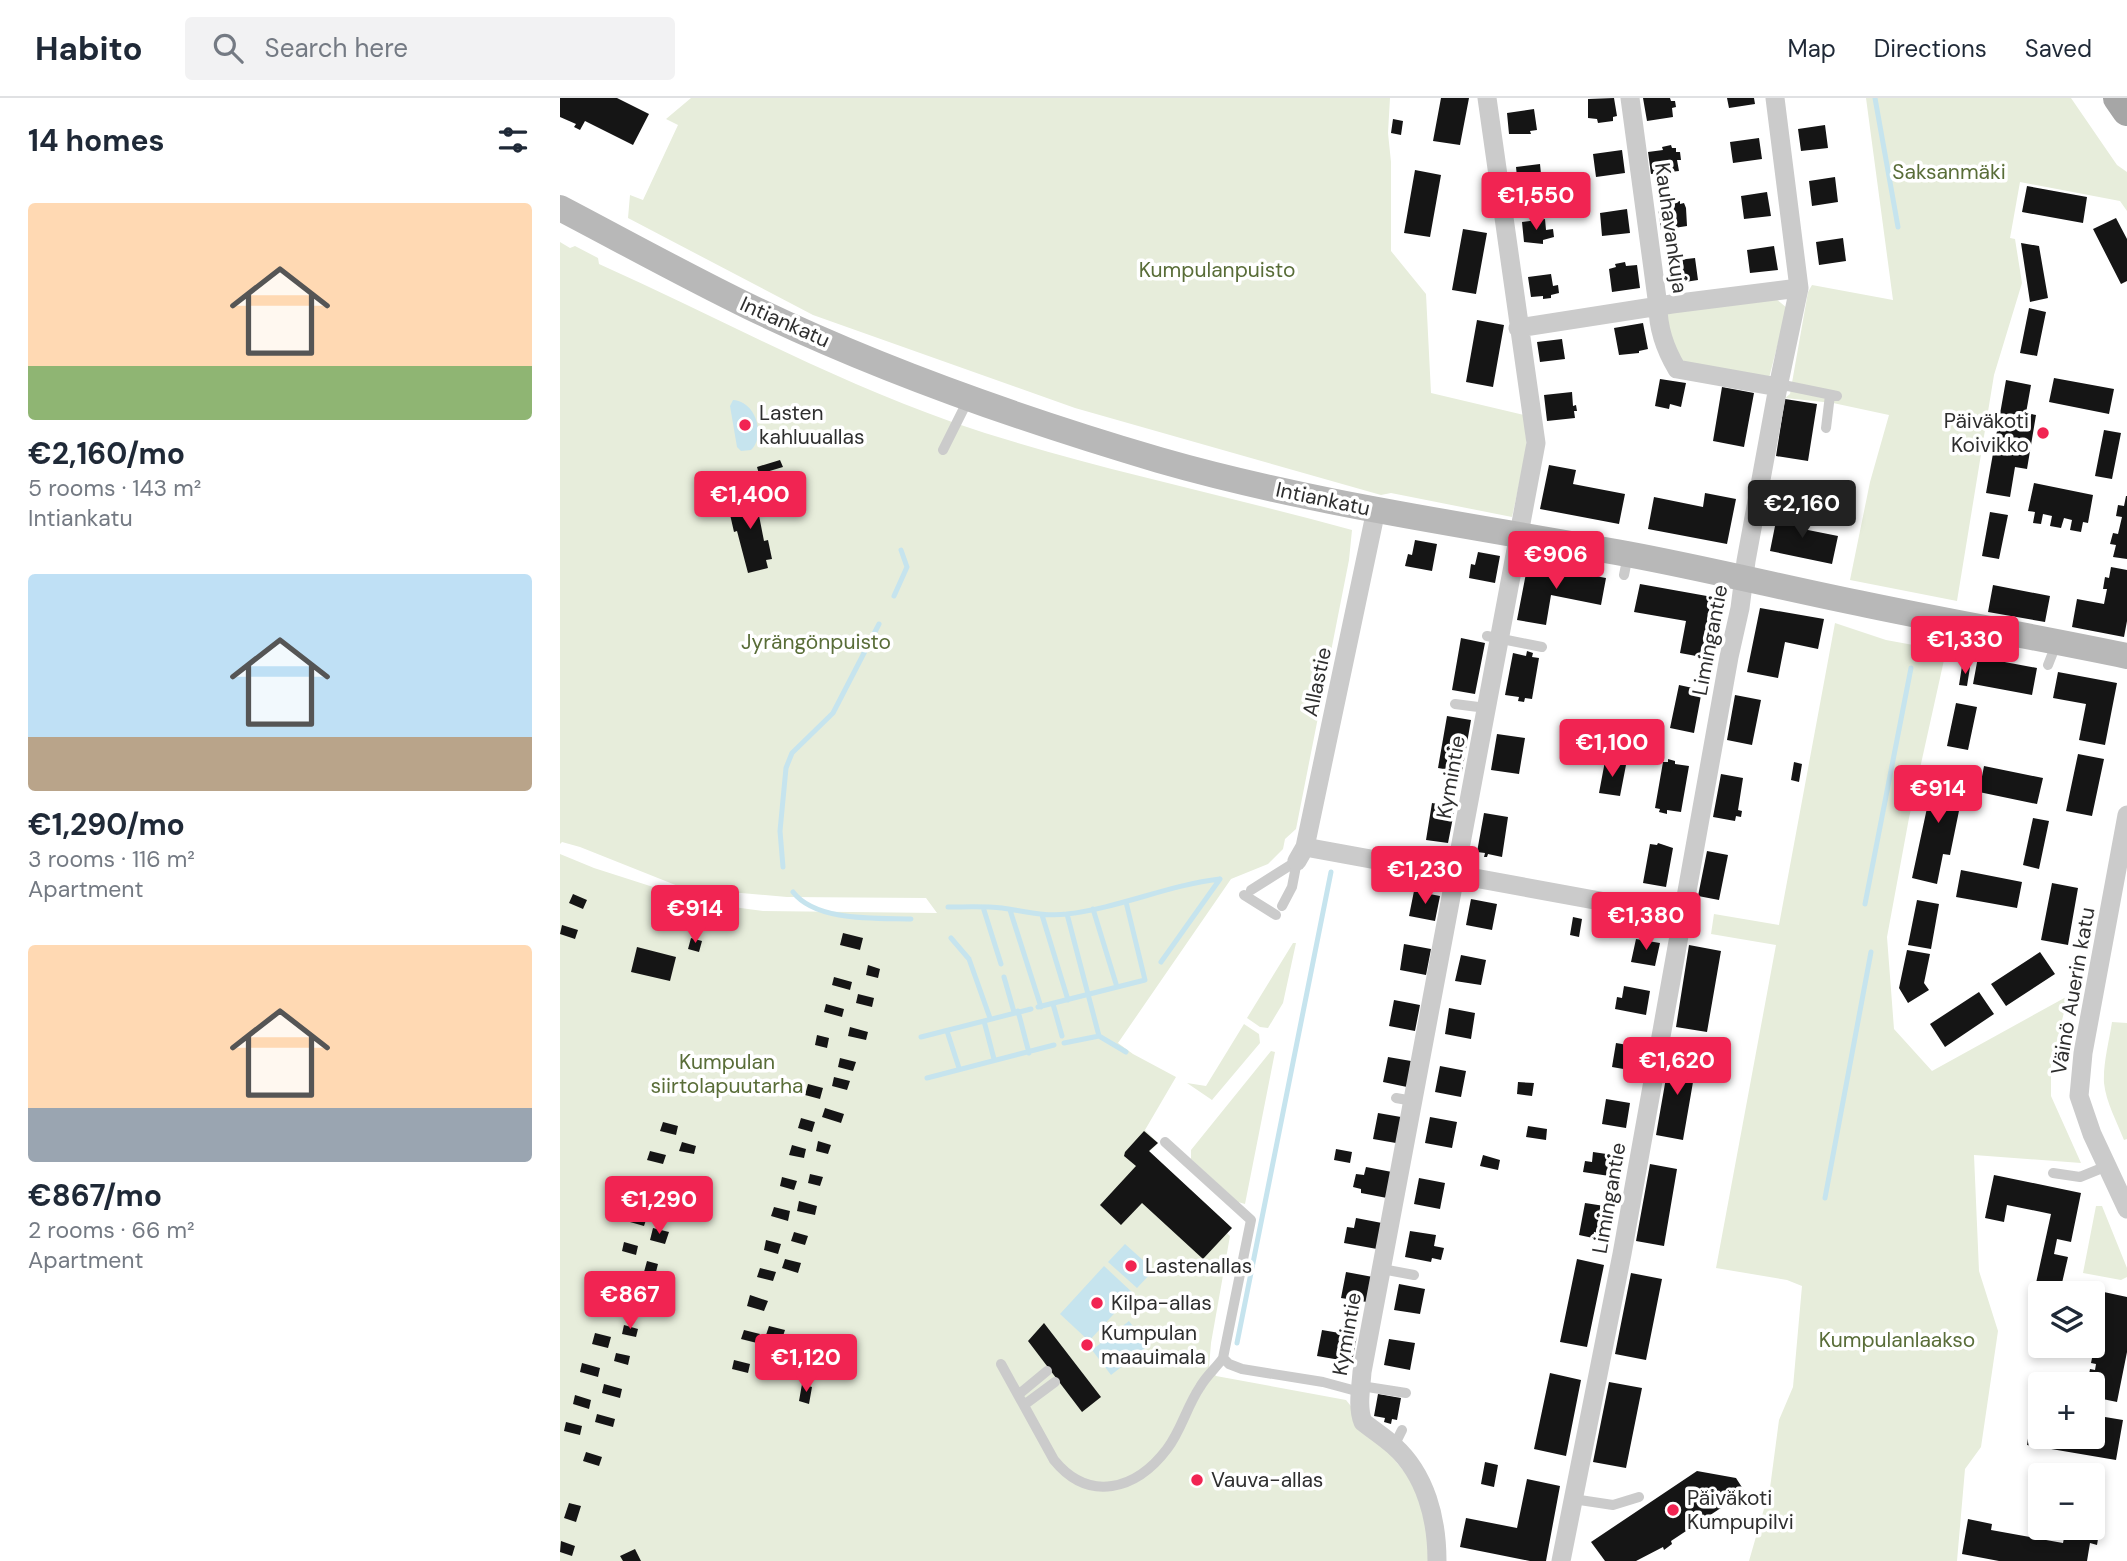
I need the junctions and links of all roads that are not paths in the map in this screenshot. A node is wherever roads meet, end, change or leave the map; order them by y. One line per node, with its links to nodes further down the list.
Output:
1 (1487, 98): 9 (street, Kymintie)
2 (1630, 98): 8 (street, Kauhavankuja)
3 (1776, 98): 7 (street, Limingantie)
4 (2118, 98): 5 (main road)
5 (2127, 111)
6 (560, 208): 11 (street, Intiankatu)
7 (1800, 288): 8 (street, Kauhavankuja); 10 (street, Limingantie)
8 (1658, 306): 9 (street); 10 (street)
9 (1518, 328): 15 (street, Kymintie)
10 (1777, 387): 12 (lane); 16 (street, Limingantie)
11 (969, 397): 13 (lane); 14 (street, Intiankatu)
12 (1826, 428)
13 (943, 450)
14 (1376, 510): 15 (street, Intiankatu); 23 (street, Allastie)
15 (1519, 536): 16 (street, Intiankatu); 17 (street, Kymintie)
16 (1744, 578): 19 (street, Intiankatu); 25 (street, Limingantie)
17 (1493, 637): 18 (lane); 21 (street, Kymintie)
18 (1542, 647)
19 (2127, 656)
20 (1455, 704): 21 (lane)
21 (1486, 708): 24 (street, Kymintie)
22 (2127, 814): 27 (street, Väinö Auerin katu)
23 (1301, 854): 23 (lane); 24 (street)
24 (1456, 874): 25 (street); 30 (street, Kymintie)
25 (1682, 916): 41 (street, Limingantie)
26 (1165, 1142): 32 (lane)
27 (2107, 1166): 28 (lane); 29 (street, Väinö Auerin katu)
28 (2053, 1173)
29 (2127, 1209)
30 (1382, 1269): 31 (lane); 36 (street, Kymintie)
31 (1414, 1275)
32 (1223, 1358): 36 (lane); 39 (lane)
33 (1001, 1364): 38 (lane)
34 (1047, 1371): 38 (lane)
35 (1055, 1382): 39 (lane)
36 (1361, 1389): 37 (lane); 42 (street, Kymintie)
37 (1406, 1393)
38 (1017, 1395): 39 (lane)
39 (1024, 1405)
40 (1640, 1497): 41 (lane)
41 (1573, 1499): 43 (street, Limingantie)
42 (1437, 1561)
43 (1560, 1561)

